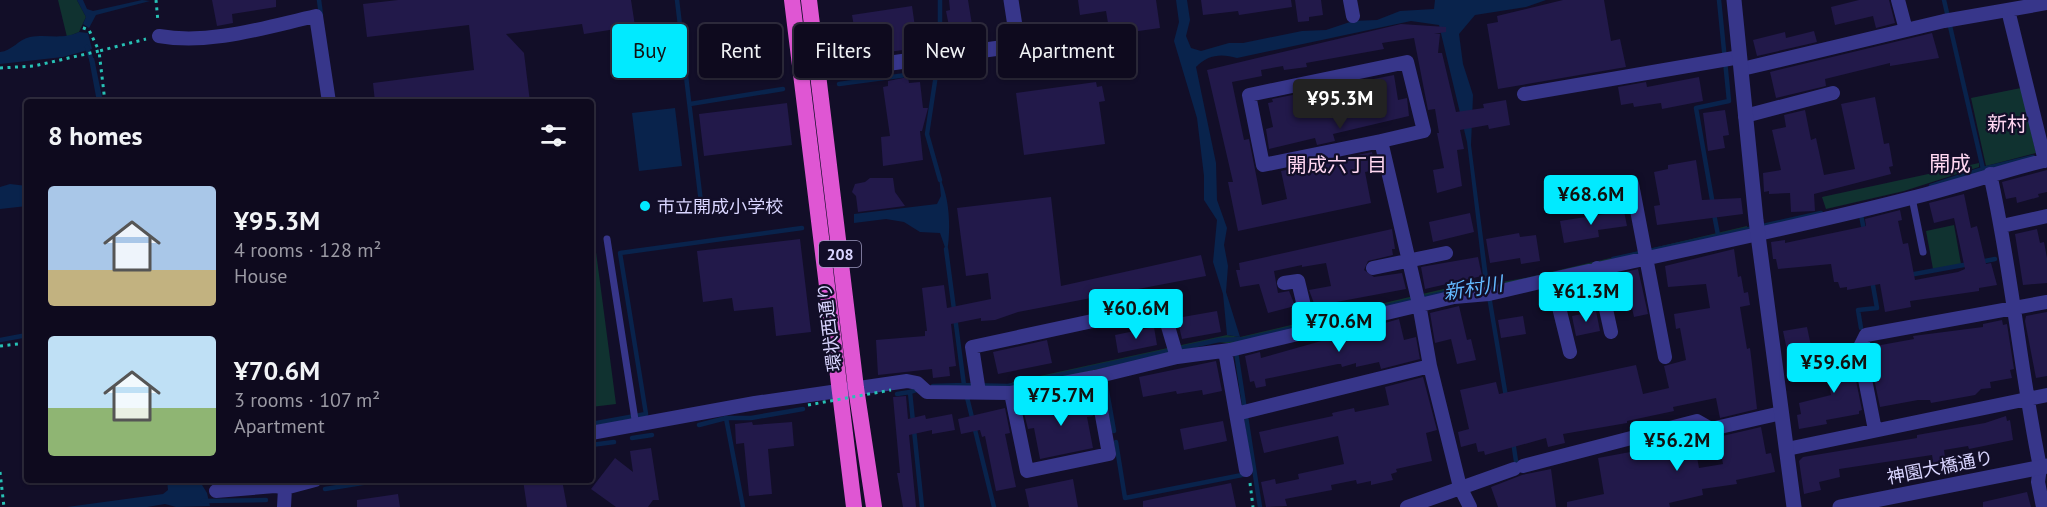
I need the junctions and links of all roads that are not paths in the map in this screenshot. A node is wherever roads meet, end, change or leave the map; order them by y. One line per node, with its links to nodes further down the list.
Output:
1 (792, 0): 49 (highway, 環状西通り / 208)
2 (810, 0): 10 (highway, 環状西通り / 208)
3 (1011, 0): 14 (street)
4 (1350, 0): 9 (street)
5 (1734, 0): 13 (street)
6 (1898, 0): 11 (street)
7 (2047, 3): 8 (street)
8 (2008, 10): 11 (street); 21 (street)
9 (1353, 16)
10 (813, 24)
11 (1906, 30): 13 (street)
12 (159, 36): 18 (street)
13 (1734, 61): 17 (street); 19 (street)
14 (892, 64)
15 (819, 78): 49 (highway, 環状西通り / 208)
16 (1833, 93): 19 (street)
17 (1524, 94)
18 (328, 99)
19 (1745, 116): 27 (street)
20 (1381, 141): 20 (street); 32 (street)
21 (2045, 157): 22 (street)
22 (1990, 174): 24 (street); 26 (street)
23 (1632, 184): 31 (street)
24 (1912, 198): 27 (street); 29 (lane)
25 (2047, 216): 26 (street)
26 (2002, 226): 39 (street)
27 (1757, 227): 31 (street); 54 (street)
28 (607, 239): 55 (lane)
29 (1923, 252)
30 (1446, 253): 32 (street)
31 (1644, 253): 34 (street); 45 (street)
32 (1409, 261): 33 (street); 37 (street)
33 (1373, 268)
34 (1597, 268): 35 (street); 41 (street)
35 (1552, 279): 37 (street); 44 (street)
36 (1284, 283): 40 (street)
37 (1417, 298): 40 (street); 46 (street)
38 (2047, 302): 39 (street)
39 (2012, 309): 52 (street); 56 (street)
40 (1308, 324): 42 (street)
41 (1611, 332)
42 (1232, 349): 43 (street); 60 (street)
43 (1175, 350): 47 (street); 48 (street)
44 (1570, 352)
45 (1665, 357)
46 (1430, 366): 53 (street); 62 (street)
47 (1095, 377): 50 (street); 50 (street)
48 (974, 389): 49 (street); 50 (street)
49 (848, 390): 55 (street); 66 (highway, 環状西通り / 208); 67 (highway, 環状西通り / 208)
50 (1011, 393)
51 (2047, 395): 52 (street)
52 (2026, 399): 56 (street); 59 (street)
53 (1246, 411)
54 (1781, 413): 58 (street); 62 (street)
55 (635, 423): 57 (street)
56 (1875, 430): 58 (street)
57 (594, 432)
58 (1786, 449): 70 (street)
59 (2043, 467): 71 (street, 神園大橋通り); 72 (street)
60 (1246, 470)
61 (304, 483): 63 (street)
62 (1460, 487): 68 (street); 69 (street)
63 (285, 488): 64 (street); 65 (street)
64 (216, 491)
65 (284, 507)
66 (854, 507)
67 (874, 507)
68 (1407, 507)
69 (1470, 507)
70 (1794, 507)
71 (1840, 507)
72 (2043, 507)

